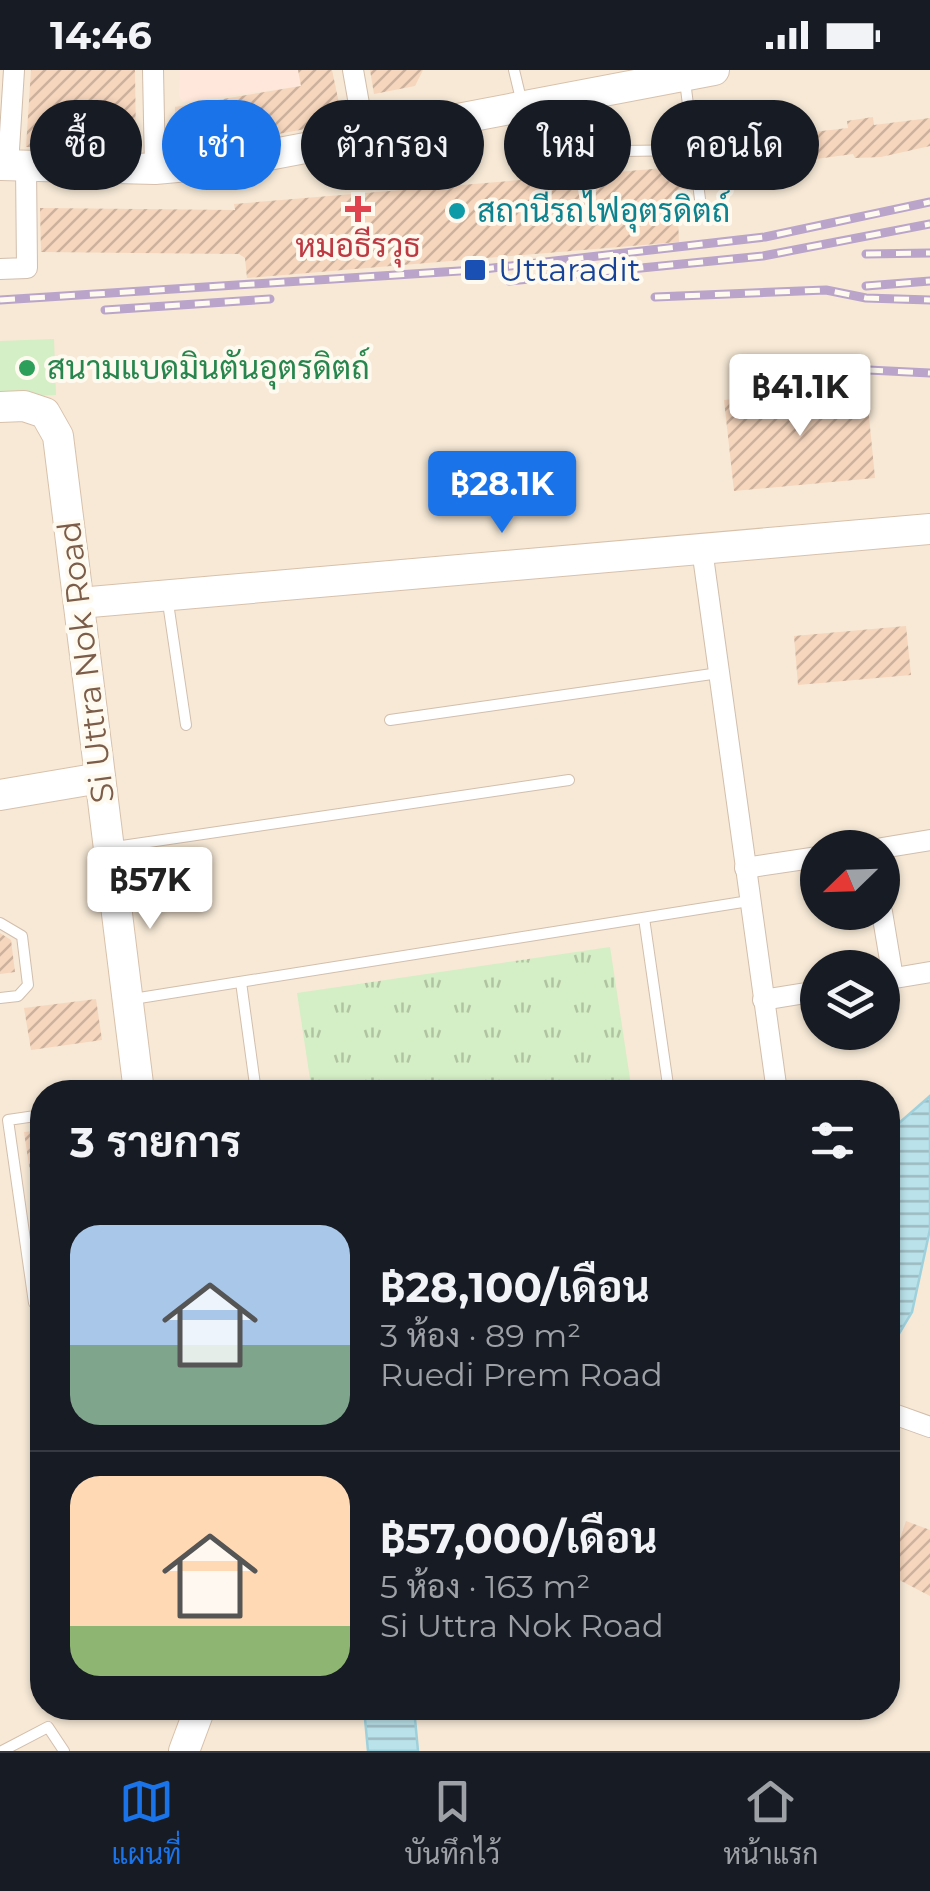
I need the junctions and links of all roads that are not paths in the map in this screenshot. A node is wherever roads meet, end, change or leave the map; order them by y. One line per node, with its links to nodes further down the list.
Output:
1 (14, 70): 11 (street)
2 (154, 70): 12 (street)
3 (354, 70): 6 (street)
4 (514, 70): 7 (lane)
5 (701, 72): 8 (street); 9 (lane)
6 (359, 100)
7 (519, 100)
8 (547, 100)
9 (698, 100)
10 (301, 150): 12 (street)
11 (12, 165): 12 (street); 15 (street)
12 (155, 170)
13 (699, 190): 14 (lane)
14 (702, 214)
15 (0, 269)
16 (0, 408): 20 (street, Si Uttra Nok Road)
17 (930, 529): 18 (street)
18 (702, 549): 19 (street); 21 (street)
19 (167, 596): 20 (street); 23 (lane)
20 (79, 603): 24 (street, Si Uttra Nok Road)
21 (719, 673): 22 (lane); 31 (street)
22 (390, 720)
23 (186, 725)
24 (100, 778): 26 (street); 29 (street, Si Uttra Nok Road)
25 (569, 780): 29 (lane)
26 (0, 795)
27 (930, 840): 28 (street)
28 (900, 845)
29 (109, 848): 40 (street, Si Uttra Nok Road)
30 (800, 860): 31 (street)
31 (745, 868): 32 (street)
32 (749, 901): 33 (lane); 41 (street)
33 (644, 918): 37 (lane); 44 (lane)
34 (0, 923): 39 (lane)
35 (930, 972): 36 (street)
36 (900, 977)
37 (241, 982): 40 (lane); 43 (lane)
38 (800, 994): 41 (street)
39 (0, 998)
40 (129, 1000): 42 (street, Si Uttra Nok Road)
41 (763, 1000): 45 (street)
42 (138, 1080)
43 (254, 1080)
44 (668, 1080)
45 (775, 1080)
46 (30, 1117): 47 (lane)
47 (30, 1275)
48 (900, 1416): 49 (street)
49 (930, 1427)
50 (196, 1720): 53 (street)
51 (2, 1751): 52 (lane)
52 (64, 1751)
53 (184, 1751)

